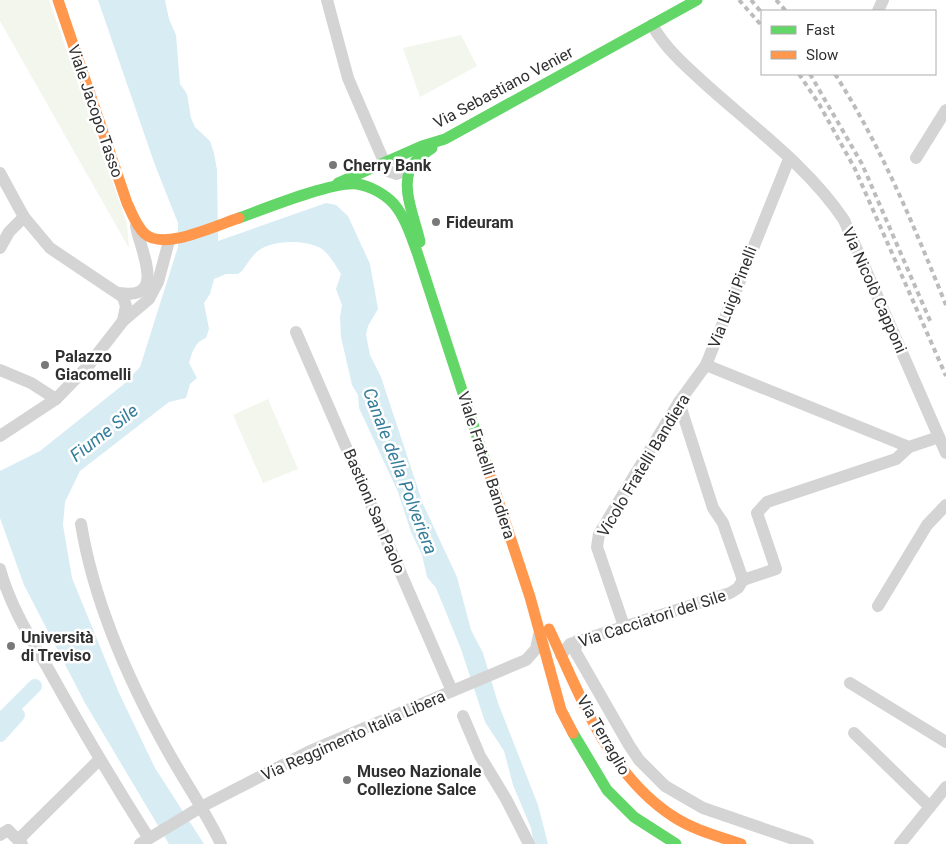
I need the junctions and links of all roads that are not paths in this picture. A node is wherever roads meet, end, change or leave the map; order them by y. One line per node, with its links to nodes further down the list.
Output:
1 (58, 0): 15 (main road, Viale Jacopo Tasso)
2 (327, 0): 9 (street)
3 (697, 0): 4 (main road, Via Sebastiano Venier)
4 (652, 25): 6 (main road, Via Sebastiano Venier); 8 (street)
5 (946, 110): 7 (street)
6 (445, 139): 9 (main road, Via Sebastiano Venier); 10 (main road)
7 (916, 158)
8 (789, 159): 22 (street, Via Luigi Pinelli); 27 (street, Via Nicolò Capponi)
9 (390, 161): 10 (street); 13 (main road, Via Sebastiano Venier)
10 (405, 171): 12 (street)
11 (0, 172): 14 (street)
12 (408, 188): 19 (main road)
13 (319, 191): 16 (main road, Viale Fratelli Bandiera); 19 (main road, Viale Fratelli Bandiera)
14 (24, 217): 17 (street); 18 (street)
15 (135, 221): 16 (main road, Viale Jacopo Tasso); 18 (street, Viale Jacopo Tasso)
16 (169, 241): 20 (street)
17 (0, 248)
18 (119, 293): 20 (street)
19 (436, 311): 35 (main road, Viale Fratelli Bandiera)
20 (123, 321): 24 (street)
21 (296, 332): 43 (street, Bastioni San Paolo)
22 (706, 365): 25 (street, Vicolo Fratelli Bandiera); 28 (street, Via Luigi Pinelli)
23 (0, 370): 24 (street)
24 (56, 399): 26 (street)
25 (679, 402): 33 (street, Via Cacciatori del Sile); 37 (street, Vicolo Fratelli Bandiera)
26 (0, 436)
27 (939, 436): 28 (street); 29 (street)
28 (909, 447): 33 (street, Via Cacciatori del Sile)
29 (946, 453)
30 (946, 505): 36 (street)
31 (81, 524): 50 (street)
32 (0, 569): 34 (street)
33 (743, 580): 37 (street, Via Cacciatori del Sile)
34 (3, 591): 48 (street)
35 (530, 597): 38 (main road, Viale Fratelli Bandiera); 40 (main road, Via Terraglio)
36 (878, 606)
37 (624, 626): 39 (street, Via Cacciatori del Sile)
38 (540, 631): 43 (street, Via Reggimento Italia Libera); 57 (main road, Viale Fratelli Bandiera)
39 (577, 641): 40 (street, Via Cacciatori del Sile); 44 (street)
40 (561, 654): 41 (main road, Via Terraglio)
41 (574, 682): 44 (street, Via Terraglio); 58 (main road, Via Terraglio)
42 (850, 683): 47 (street)
43 (455, 690): 50 (street, Via Reggimento Italia Libera)
44 (600, 693): 59 (street)
45 (463, 716): 56 (street)
46 (854, 733): 51 (street)
47 (946, 742)
48 (99, 760): 53 (street); 54 (street)
49 (946, 787): 51 (street)
50 (201, 807): 53 (street, Via Reggimento Italia Libera); 55 (street)
51 (930, 807): 60 (street)
52 (4, 833): 54 (street)
53 (148, 838)
54 (20, 842)
55 (221, 844)
56 (528, 844)
57 (676, 844)
58 (741, 844)
59 (808, 844)
60 (900, 844)

